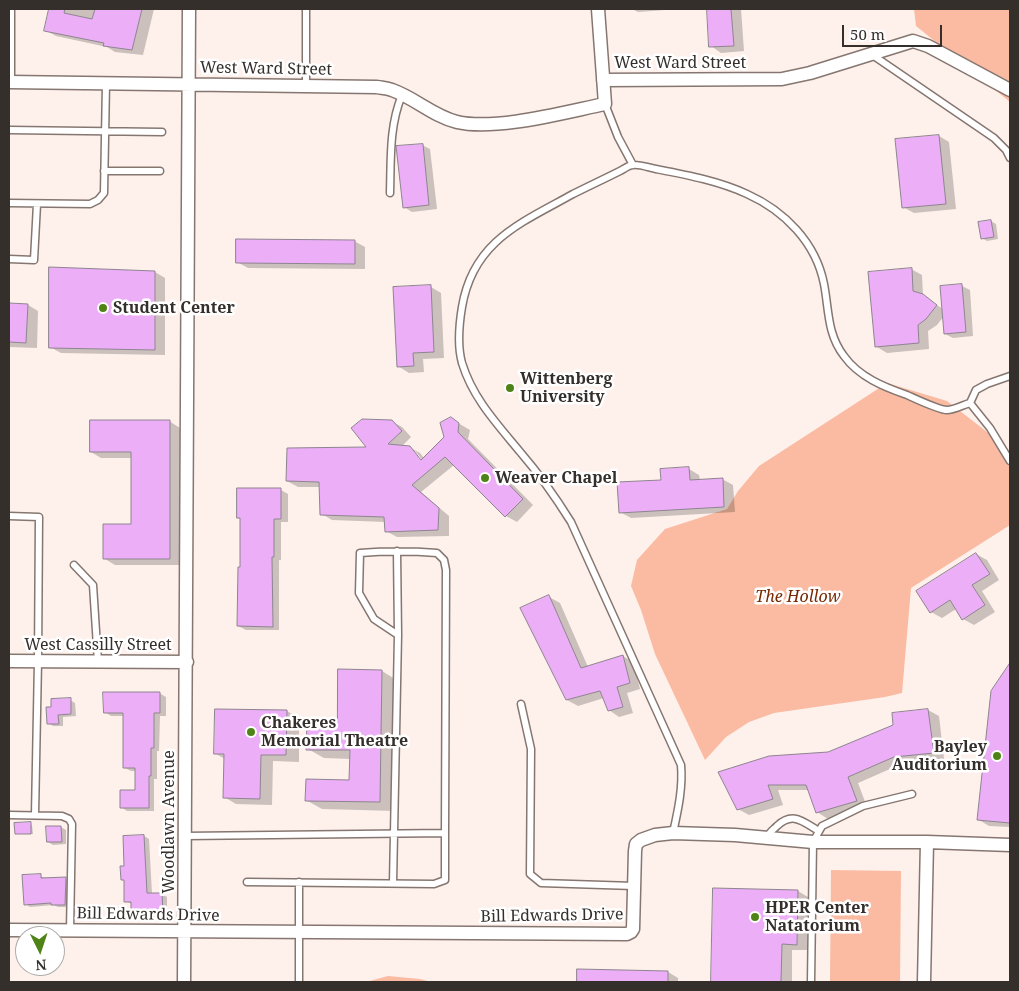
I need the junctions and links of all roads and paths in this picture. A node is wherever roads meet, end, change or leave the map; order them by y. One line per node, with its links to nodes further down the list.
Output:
1 (11, 9): 5 (lane)
2 (189, 9): 10 (street)
3 (306, 9): 11 (lane)
4 (598, 9): 7 (street)
5 (10, 34): 8 (lane)
6 (870, 54): 7 (street, West Ward Street); 12 (street, West Ward Street); 18 (lane)
7 (603, 80): 14 (street, West Ward Street)
8 (10, 82): 9 (street, West Ward Street)
9 (106, 83): 10 (street, West Ward Street); 16 (lane)
10 (188, 84): 11 (street, West Ward Street); 36 (street, Woodlawn Avenue)
11 (306, 85): 13 (street, West Ward Street)
12 (1010, 90)
13 (402, 95): 14 (street, West Ward Street); 22 (lane)
14 (605, 104): 19 (lane)
15 (9, 130): 16 (lane)
16 (106, 131): 17 (lane); 20 (lane)
17 (162, 132)
18 (1010, 158)
19 (633, 165): 27 (lane); 42 (lane)
20 (104, 171): 21 (lane); 24 (lane)
21 (160, 171)
22 (390, 193)
23 (9, 203): 24 (lane)
24 (36, 204): 25 (lane)
25 (9, 259)
26 (1010, 376): 27 (lane)
27 (970, 403): 28 (lane)
28 (1010, 460)
29 (9, 516): 34 (lane)
30 (397, 551): 32 (lane); 32 (lane); 41 (lane)
31 (74, 565): 35 (lane)
32 (398, 635): 43 (lane)
33 (9, 661): 34 (street, West Cassilly Street)
34 (38, 661): 35 (street, West Cassilly Street); 40 (lane)
35 (98, 662): 36 (street, West Cassilly Street)
36 (187, 662): 44 (street, Woodlawn Avenue)
37 (520, 704): 52 (lane)
38 (912, 794): 45 (lane)
39 (9, 815): 40 (lane)
40 (35, 815): 54 (lane)
41 (445, 833): 43 (lane); 51 (lane)
42 (673, 833): 46 (street, Bill Edwards Drive); 52 (street, Bill Edwards Drive)
43 (395, 834): 44 (lane); 51 (lane)
44 (185, 836): 55 (street, Woodlawn Avenue)
45 (816, 837): 46 (street, Bill Edwards Drive); 46 (lane); 47 (street, Bill Edwards Drive); 59 (lane)
46 (767, 838)
47 (926, 842): 48 (street, Bill Edwards Drive); 60 (street)
48 (1010, 845)
49 (247, 882): 50 (lane)
50 (299, 882): 51 (lane); 56 (lane)
51 (393, 883)
52 (634, 886): 56 (street, Bill Edwards Drive)
53 (9, 930): 54 (street, Bill Edwards Drive)
54 (70, 930): 55 (street, Bill Edwards Drive)
55 (185, 932): 56 (street, Bill Edwards Drive); 57 (street, Woodlawn Avenue)
56 (299, 932): 58 (lane)
57 (184, 982)
58 (299, 982)
59 (811, 982)
60 (924, 982)

